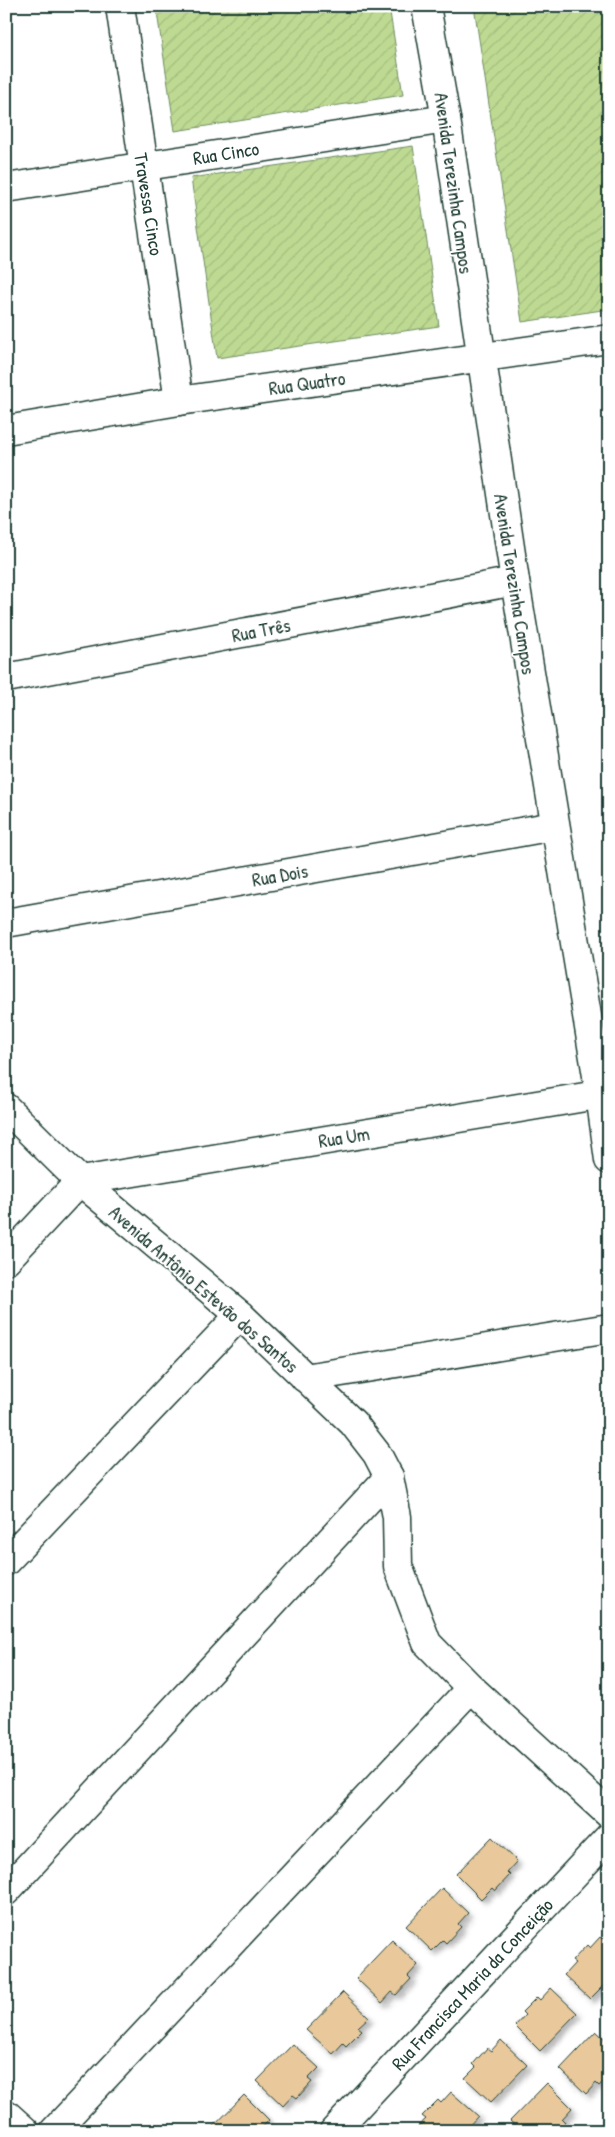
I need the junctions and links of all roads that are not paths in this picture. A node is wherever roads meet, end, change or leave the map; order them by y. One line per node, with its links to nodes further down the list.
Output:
1 (120, 6): 4 (street, Travessa Cinco)
2 (426, 6): 3 (street, Avenida Terezinha Campos)
3 (446, 119): 4 (street, Rua Cinco); 7 (street, Avenida Terezinha Campos)
4 (143, 166): 5 (street, Rua Cinco); 8 (street, Travessa Cinco)
5 (6, 188)
6 (609, 339): 7 (street, Rua Quatro)
7 (480, 359): 8 (street, Rua Quatro); 10 (street, Avenida Terezinha Campos)
8 (179, 401): 9 (street, Rua Quatro)
9 (6, 430)
10 (515, 581): 11 (street, Rua Três); 12 (street, Avenida Terezinha Campos)
11 (6, 678)
12 (554, 826): 13 (street, Rua Dois); 14 (street, Avenida Terezinha Campos)
13 (6, 923)
14 (604, 1094): 16 (street, Avenida Terezinha Campos); 17 (street, Rua Um)
15 (6, 1108): 17 (street, Avenida Antônio Estevão dos Santos)
16 (609, 1160)
17 (80, 1181): 18 (street); 19 (street, Avenida Antônio Estevão dos Santos)
18 (6, 1260)
19 (240, 1315): 21 (street, Avenida Antônio Estevão dos Santos); 23 (street)
20 (609, 1328): 21 (street)
21 (305, 1378): 22 (street, Avenida Antônio Estevão dos Santos)
22 (389, 1477): 24 (street, Avenida Antônio Estevão dos Santos); 27 (street)
23 (6, 1562)
24 (472, 1688): 25 (street, Avenida Antônio Estevão dos Santos); 30 (street)
25 (609, 1814)
26 (609, 1837): 31 (street, Rua Francisca Maria da Conceição)
27 (6, 1891)
28 (6, 2114): 29 (street)
29 (25, 2131)
30 (54, 2131)
31 (334, 2131)

